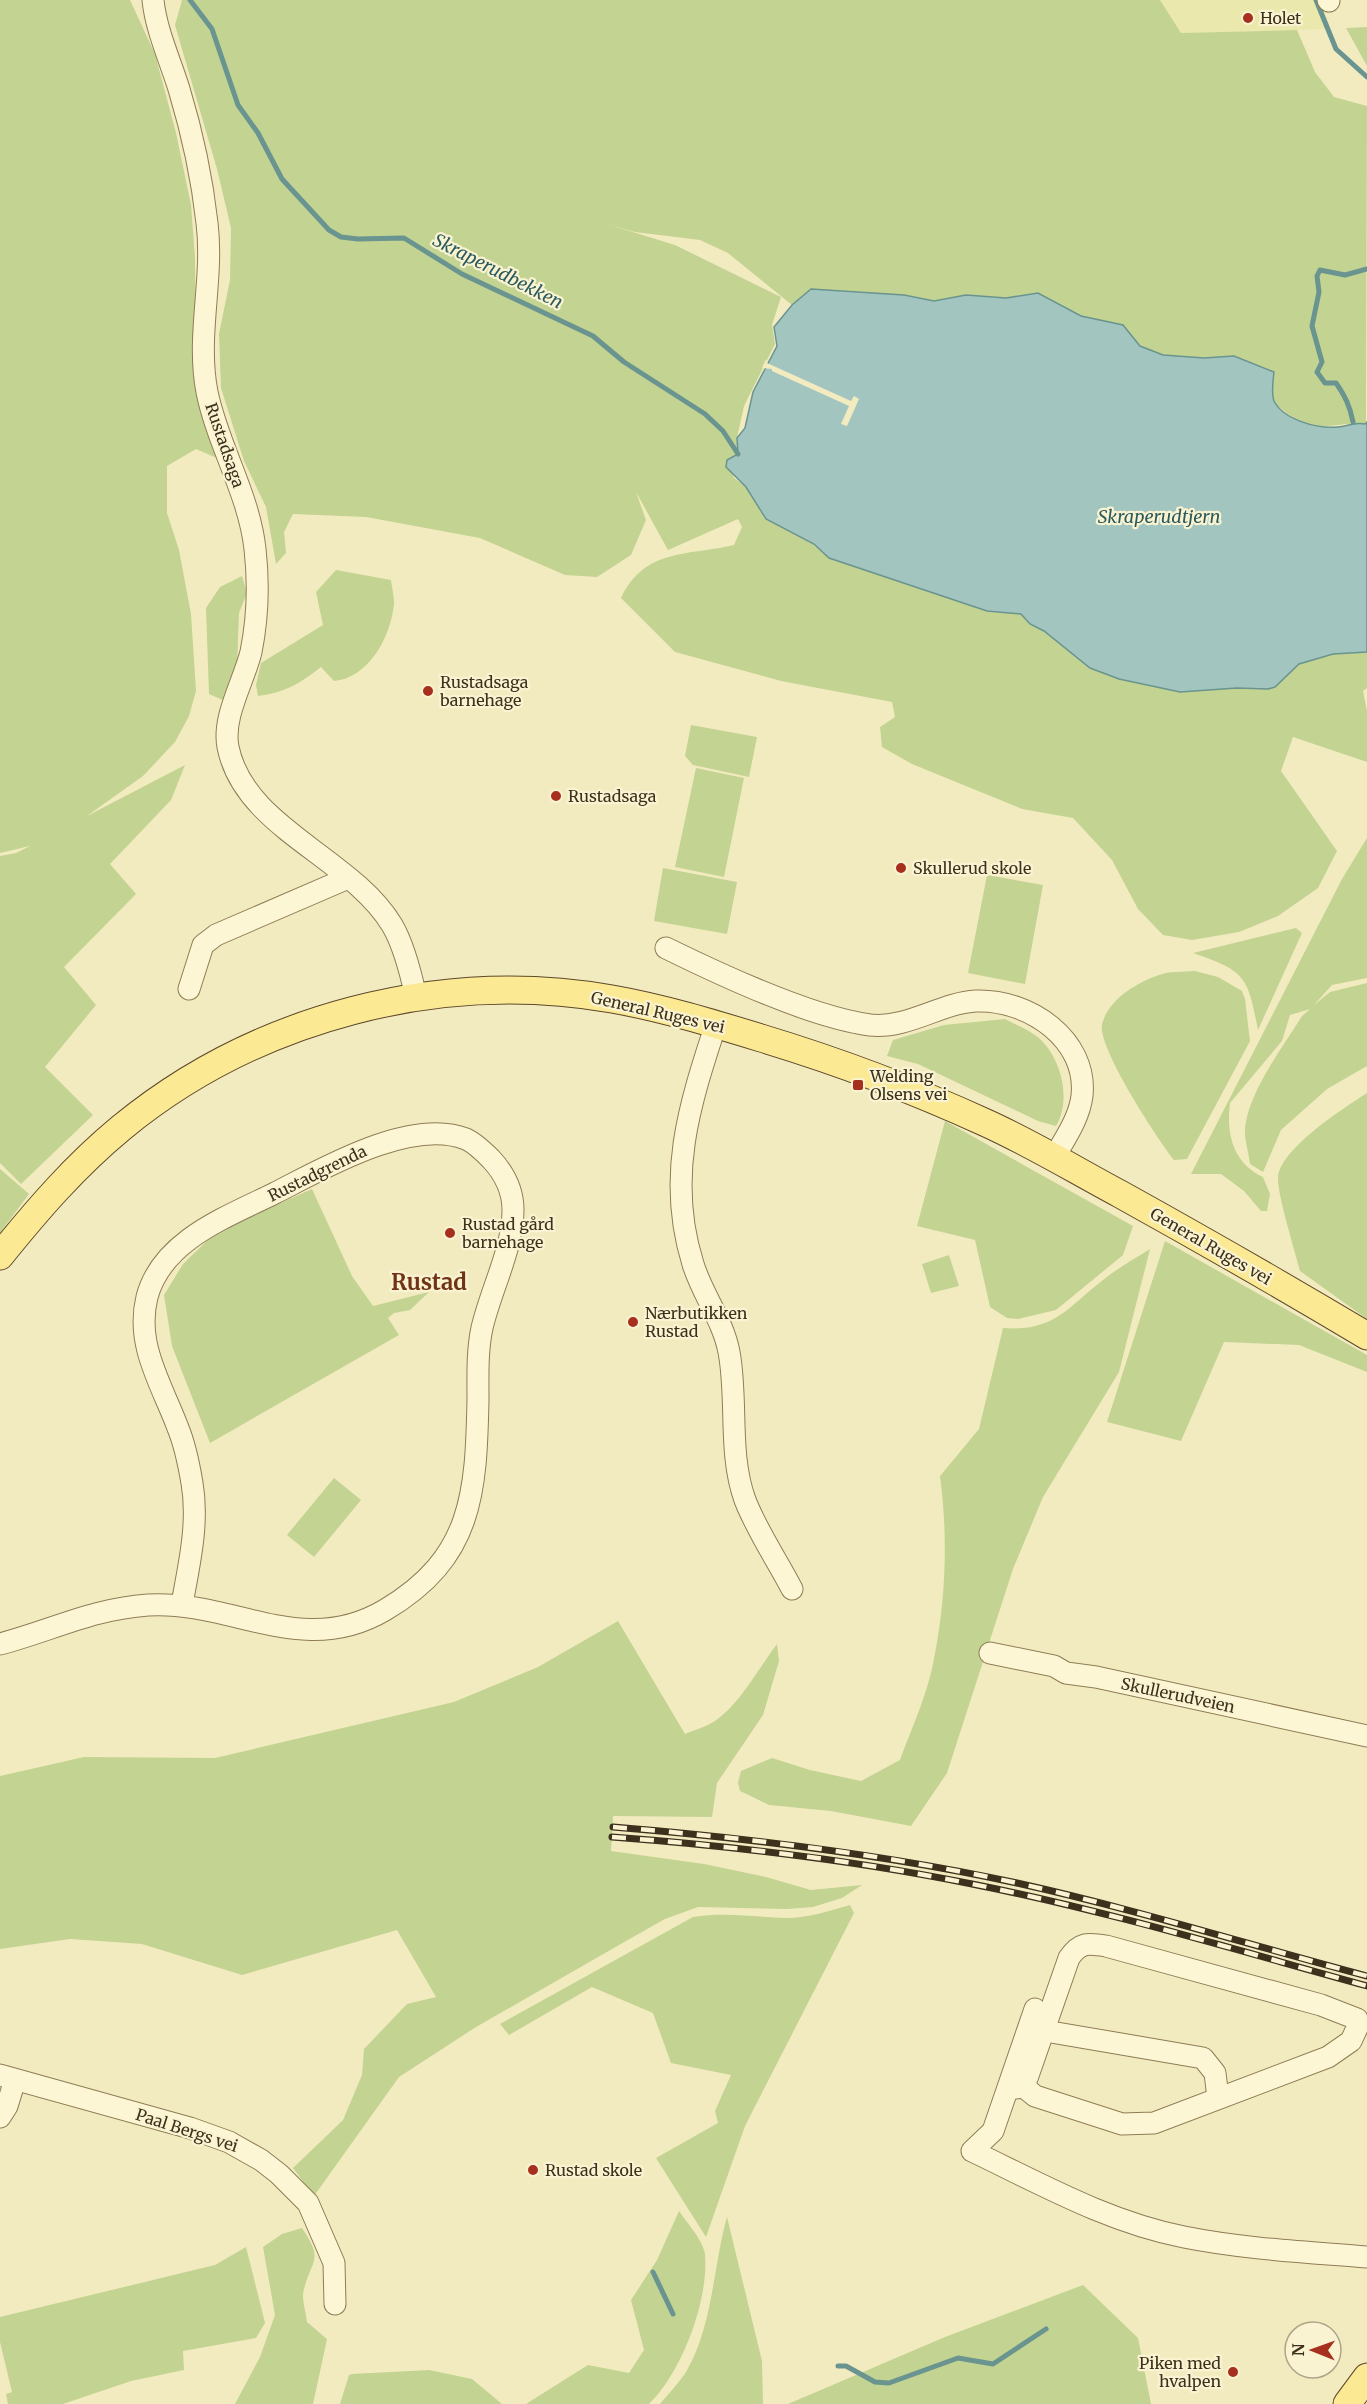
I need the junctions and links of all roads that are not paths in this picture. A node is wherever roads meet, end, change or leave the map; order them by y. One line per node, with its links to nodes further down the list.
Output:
1 (153, 0): 2 (street, Rustadsaga)
2 (348, 878): 4 (street); 5 (street, Rustadsaga)
3 (666, 948): 7 (street)
4 (189, 989)
5 (416, 997): 6 (main road, General Ruges vei); 8 (main road, General Ruges vei)
6 (716, 1024): 7 (main road, General Ruges vei); 10 (street)
7 (1054, 1158): 9 (main road, General Ruges vei)
8 (0, 1256)
9 (1367, 1336)
10 (792, 1589)
11 (183, 1604): 11 (street, Rustadgrenda); 12 (street, Rustadgrenda)
12 (0, 1644)
13 (990, 1653): 14 (street, Skullerudveien)
14 (1367, 1736)
15 (1035, 2009): 18 (street)
16 (1045, 2031): 18 (street); 19 (street); 19 (street)
17 (8, 2077): 20 (street, Paal Bergs vei); 22 (street, Paal Bergs vei)
18 (1016, 2088): 19 (street); 21 (street)
19 (1218, 2098)
20 (0, 2117)
21 (1367, 2257)
22 (335, 2304)
23 (1367, 2377): 24 (main road)
24 (1347, 2404)

